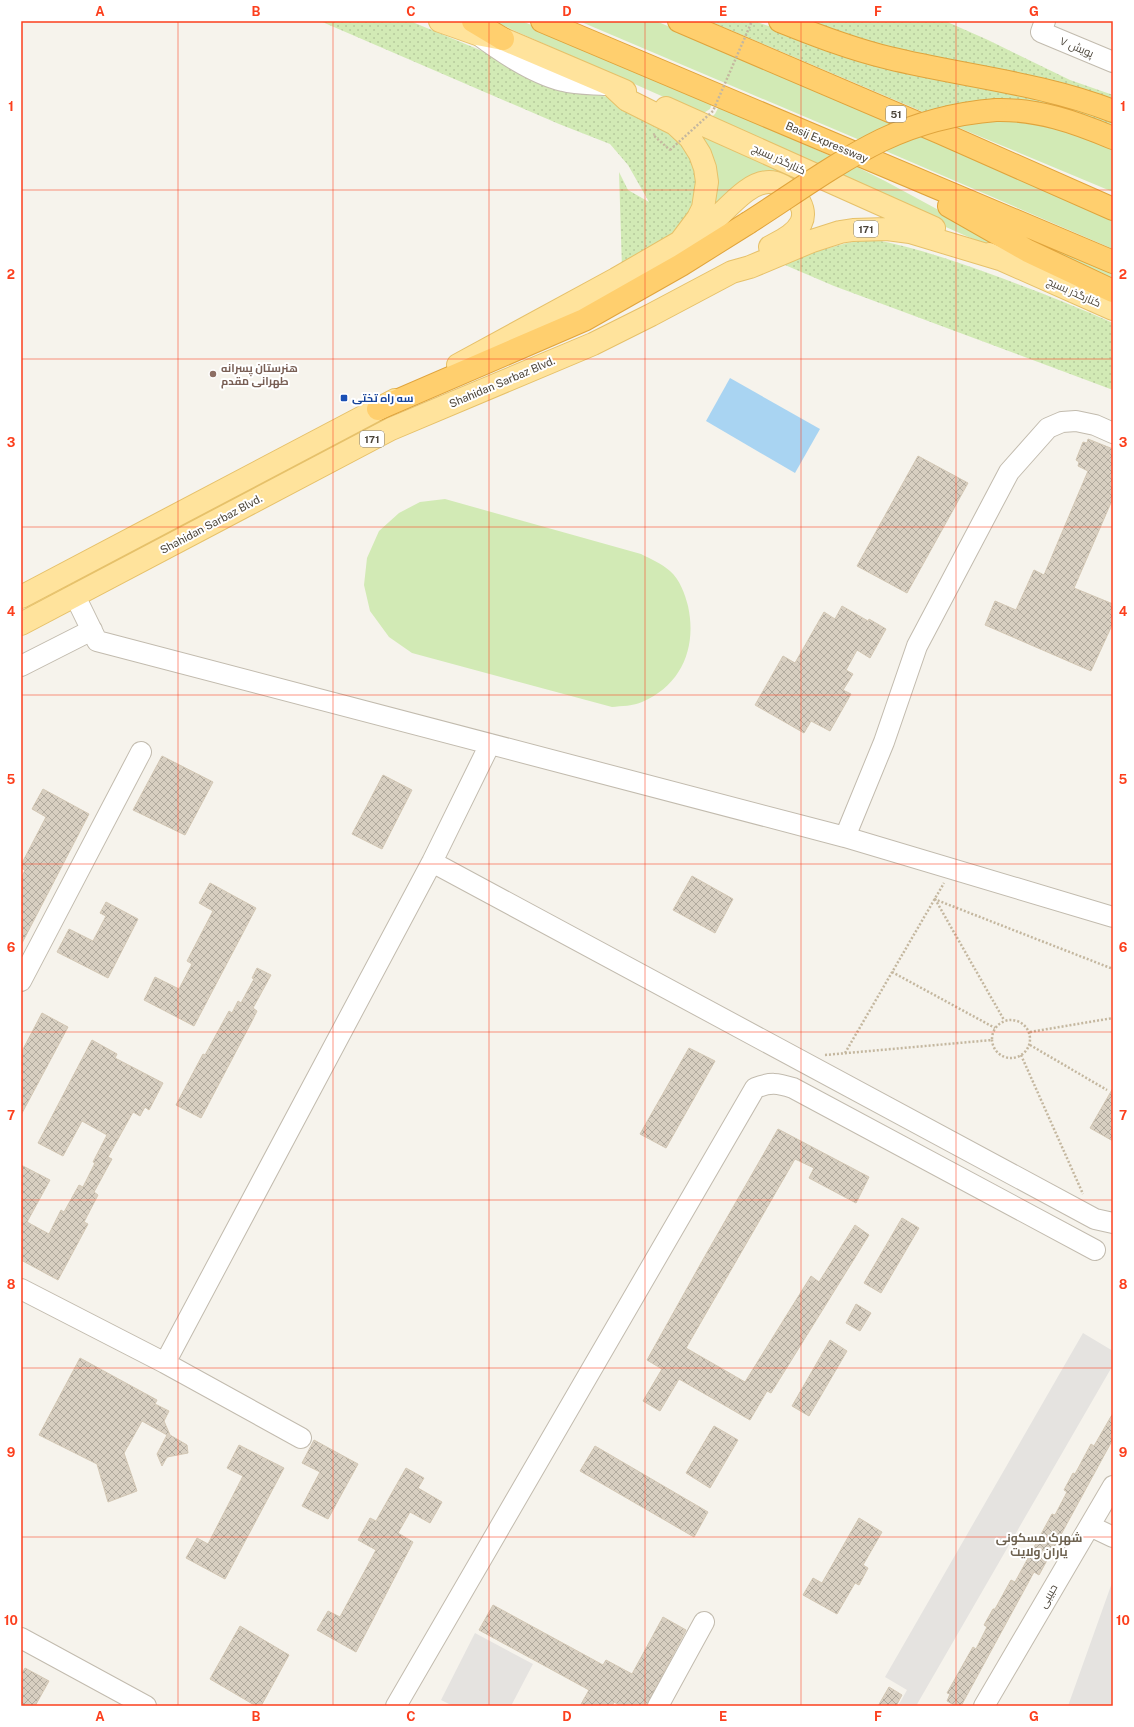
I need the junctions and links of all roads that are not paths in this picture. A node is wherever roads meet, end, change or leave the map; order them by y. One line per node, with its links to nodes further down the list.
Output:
1 (440, 21): 6 (main road)
2 (542, 21): 12 (highway, Basij Expressway)
3 (679, 21): 13 (highway, 51)
4 (780, 21): 10 (highway)
5 (1043, 26): 8 (street, پویش ۷)
6 (475, 28): 7 (highway); 9 (street)
7 (503, 39): 9 (main road, کنارگذر بسیج)
8 (1113, 62)
9 (612, 86): 14 (main road, 171); 15 (main road, کنارگذر بسیج)
10 (1113, 111)
11 (1113, 138): 20 (highway, bridge)
12 (874, 161): 16 (highway, Basij Expressway); 18 (highway)
13 (1113, 209)
14 (680, 242): 17 (main road); 20 (main road, 171)
15 (1003, 260): 17 (main road, Shahidan Sarbaz Blvd. / 171); 19 (main road, کنارگذر بسیج)
16 (1113, 262)
17 (732, 272): 22 (main road, Shahidan Sarbaz Blvd. / 171)
18 (1113, 291)
19 (1113, 309)
20 (378, 409): 23 (main road, 171)
21 (1113, 433): 29 (street)
22 (75, 596): 24 (main road, Shahidan Sarbaz Blvd. / 171); 25 (street)
23 (21, 597)
24 (21, 624)
25 (92, 630): 26 (street); 27 (street)
26 (21, 666)
27 (490, 744): 29 (street); 30 (street)
28 (142, 752): 32 (street)
29 (845, 837): 31 (street)
30 (432, 862): 33 (street); 36 (street)
31 (1113, 917)
32 (23, 970)
33 (1104, 1221)
34 (1095, 1250): 44 (street)
35 (21, 1289): 36 (street)
36 (165, 1363): 37 (street)
37 (301, 1438)
38 (1113, 1486): 39 (street, حبیبی)
39 (1090, 1526): 40 (street); 46 (street, حبیبی)
40 (1113, 1537)
41 (704, 1622): 45 (street)
42 (21, 1638): 43 (street)
43 (146, 1706)
44 (396, 1706)
45 (658, 1706)
46 (984, 1706)

